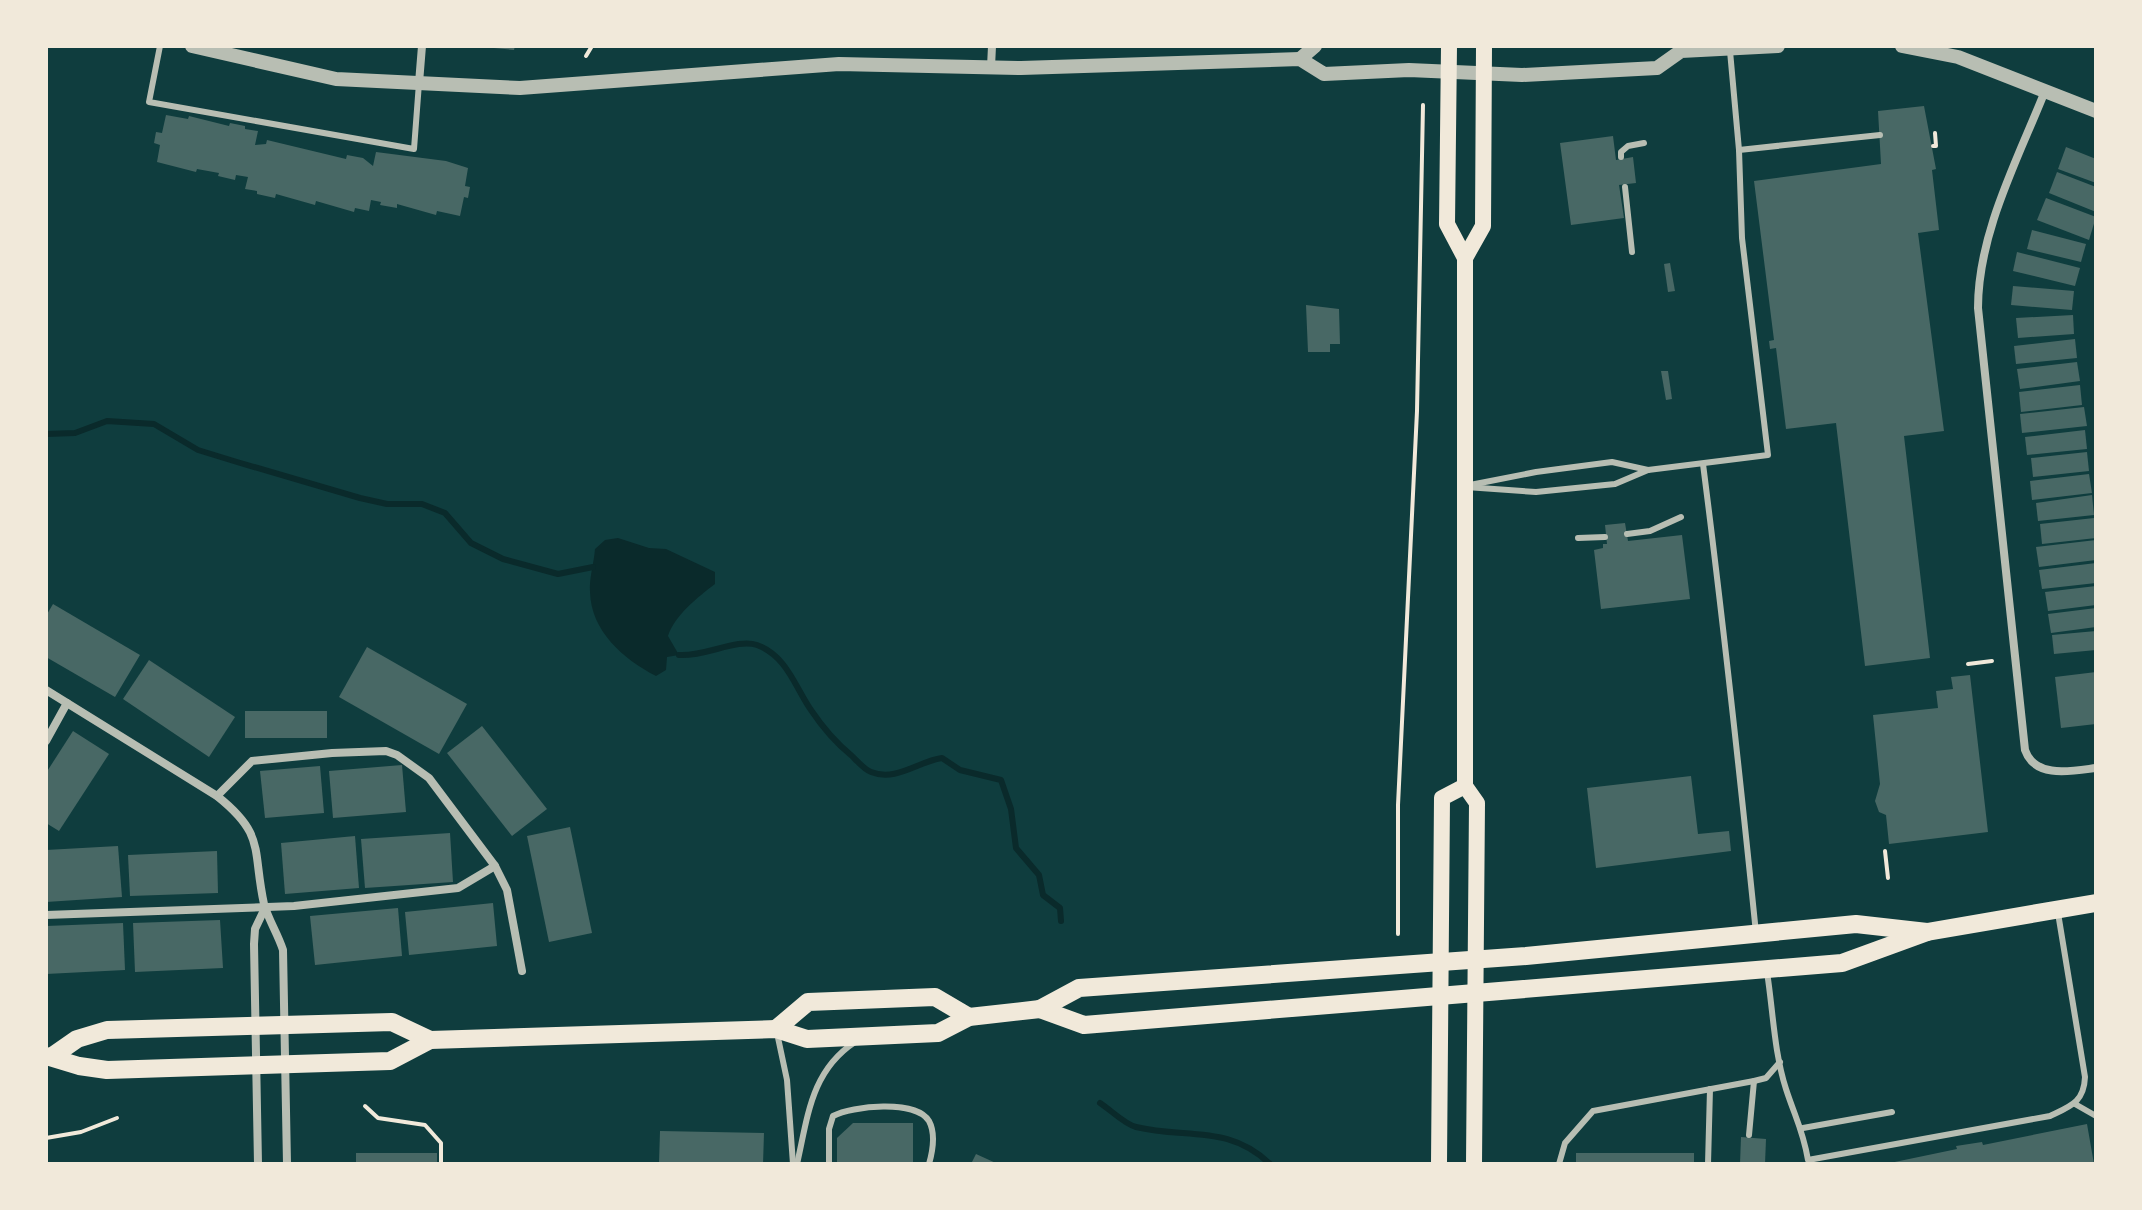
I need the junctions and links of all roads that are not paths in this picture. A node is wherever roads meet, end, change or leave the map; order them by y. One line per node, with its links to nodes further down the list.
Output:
1 (160, 46): 16 (lane)
2 (192, 46): 16 (street)
3 (422, 46): 16 (street)
4 (992, 46): 13 (street)
5 (1315, 46): 12 (street)
6 (1449, 46): 14 (main road)
7 (1484, 46): 15 (main road)
8 (1778, 46): 11 (street)
9 (1902, 46): 17 (street)
10 (1677, 49): 11 (street); 15 (street)
11 (1730, 49): 21 (lane)
12 (1300, 59): 13 (street); 14 (street)
13 (991, 67): 16 (street)
14 (1449, 71): 15 (street); 25 (main road)
15 (1484, 73): 25 (main road)
16 (419, 83)
17 (2045, 91): 18 (street); 36 (street)
18 (2096, 111)
19 (1880, 135): 21 (lane)
20 (1644, 143): 22 (lane)
21 (1739, 150): 26 (lane)
22 (1621, 157)
23 (1625, 187): 24 (lane)
24 (1632, 252)
25 (1465, 258): 28 (main road)
26 (1703, 464): 27 (lane); 45 (lane)
27 (1648, 470): 28 (lane); 28 (lane)
28 (1463, 487): 37 (main road)
29 (1681, 517): 30 (lane)
30 (1627, 534)
31 (1605, 537): 32 (lane)
32 (1578, 538)
33 (46, 690): 34 (street)
34 (67, 703): 35 (street); 38 (street)
35 (46, 741)
36 (2096, 768)
37 (1465, 786): 46 (main road); 47 (main road)
38 (217, 796): 39 (street); 41 (street)
39 (495, 866): 41 (street); 49 (street)
40 (2096, 903): 42 (main road)
41 (265, 908): 43 (street); 54 (street); 55 (street)
42 (2058, 910): 44 (main road); 65 (lane)
43 (46, 915)
44 (1927, 932): 45 (main road); 48 (main road)
45 (1756, 934): 46 (main road)
46 (1476, 959): 47 (main road); 50 (main road)
47 (1440, 962): 51 (main road); 52 (main road)
48 (1767, 968): 50 (main road); 60 (lane)
49 (522, 971)
50 (1476, 995): 51 (main road); 77 (main road)
51 (1440, 998): 52 (main road); 76 (main road)
52 (1040, 1009): 53 (main road)
53 (969, 1017): 56 (main road); 57 (main road)
54 (255, 1027): 55 (main road); 59 (main road); 62 (street)
55 (282, 1027): 58 (main road); 61 (street)
56 (776, 1029): 57 (main road); 58 (main road); 73 (lane)
57 (863, 1037): 73 (lane)
58 (430, 1040): 61 (main road)
59 (50, 1056): 62 (main road)
60 (1780, 1062): 63 (lane); 68 (lane)
61 (283, 1063): 62 (main road); 72 (street)
62 (255, 1064): 71 (street)
63 (1754, 1081): 64 (lane); 69 (lane)
64 (1710, 1089): 78 (lane); 79 (lane)
65 (2075, 1104): 67 (lane); 70 (lane)
66 (1892, 1112): 68 (lane)
67 (2096, 1116)
68 (1803, 1128): 70 (lane)
69 (1749, 1135)
70 (1808, 1162)
71 (258, 1164)
72 (287, 1164)
73 (795, 1164)
74 (829, 1164): 75 (lane)
75 (929, 1164)
76 (1439, 1164)
77 (1474, 1164)
78 (1559, 1164)
79 (1708, 1164)

